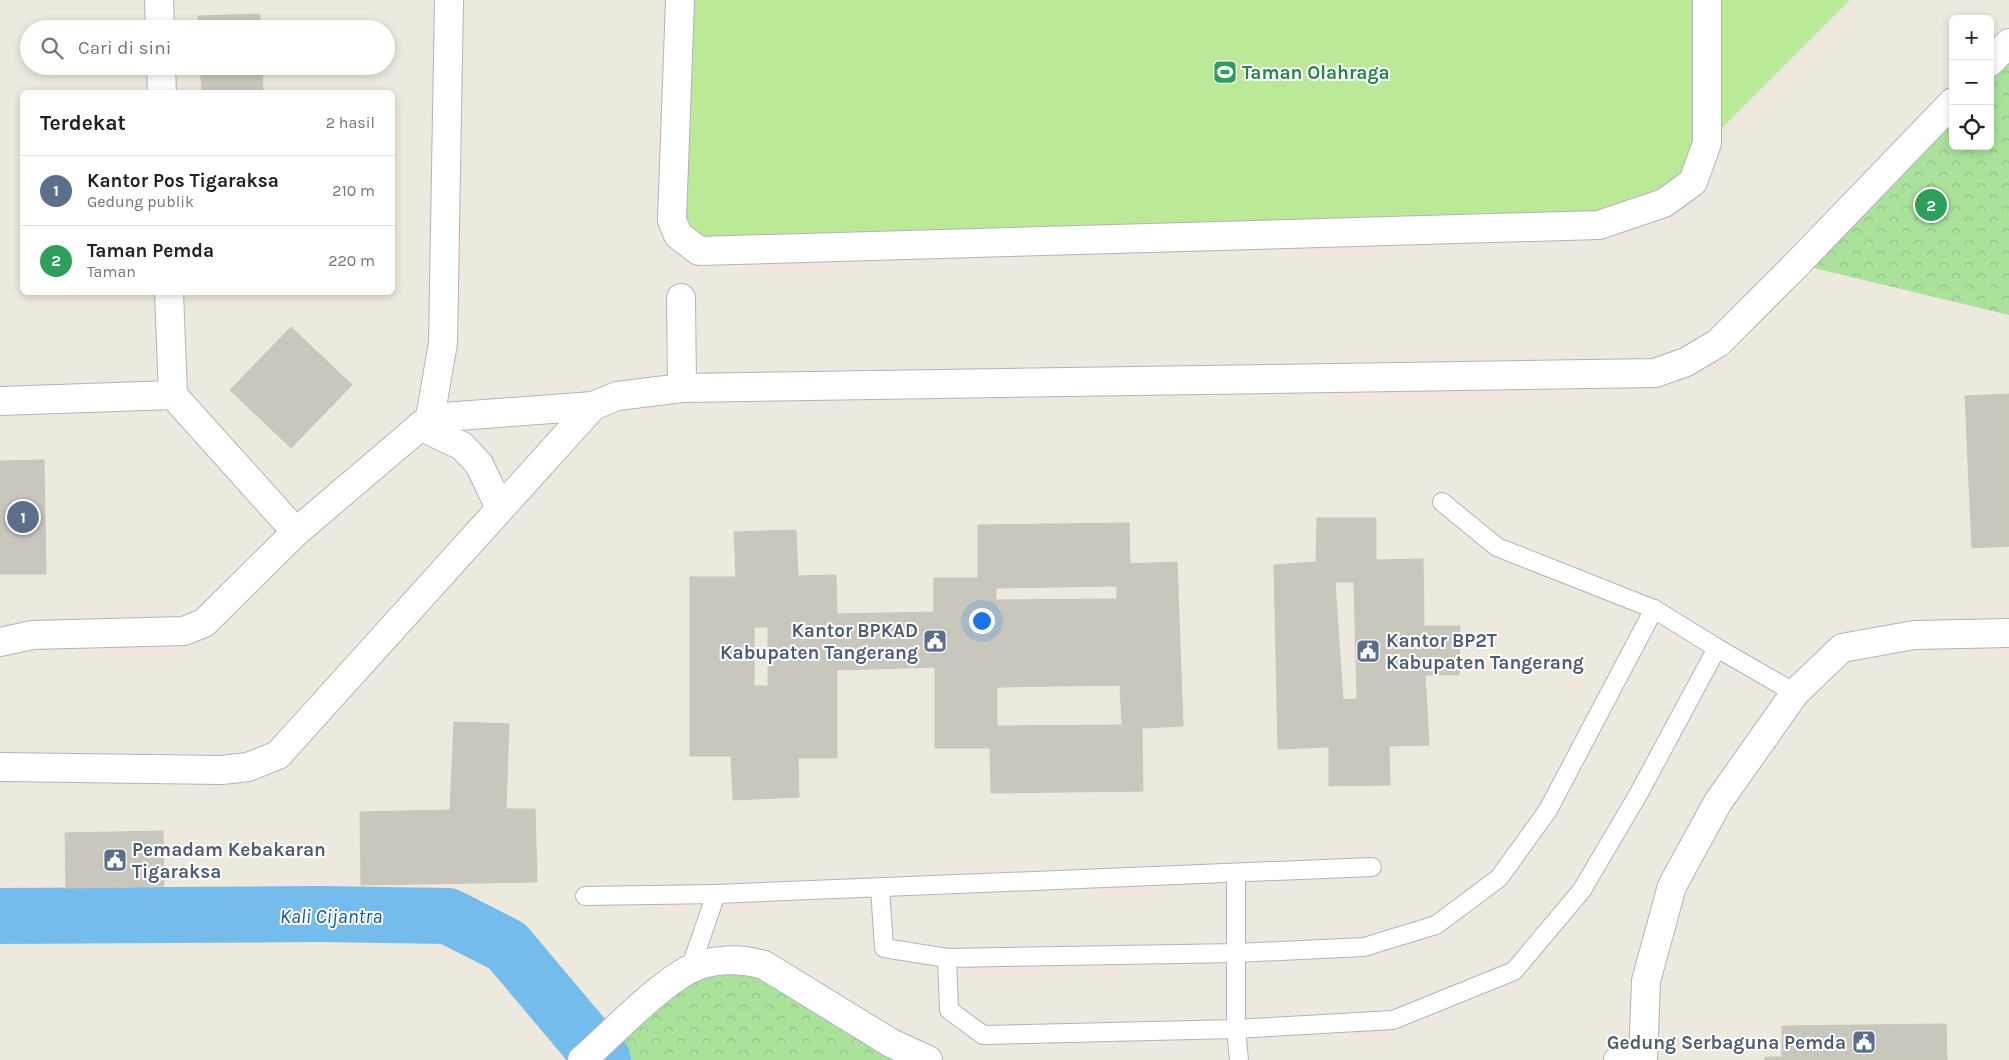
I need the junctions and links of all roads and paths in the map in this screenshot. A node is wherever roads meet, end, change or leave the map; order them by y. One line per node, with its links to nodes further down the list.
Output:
1 (159, 0): 5 (street)
2 (449, 0): 17 (street)
3 (680, 0): 4 (street)
4 (1707, 0)
5 (160, 20)
6 (2009, 43): 7 (street)
7 (1992, 60)
8 (162, 75): 9 (street)
9 (162, 90)
10 (1950, 105): 13 (street)
11 (170, 295): 14 (street)
12 (681, 298): 13 (street)
13 (682, 388): 16 (street)
14 (173, 395): 15 (street); 20 (street)
15 (0, 401)
16 (593, 406): 17 (street); 19 (street)
17 (425, 422): 19 (street); 20 (street)
18 (1442, 502): 21 (lane)
19 (500, 508): 26 (street)
20 (296, 532): 23 (street)
21 (1654, 609): 24 (lane); 32 (lane)
22 (2009, 633): 25 (street)
23 (0, 642)
24 (1717, 648): 25 (lane); 35 (lane)
25 (1795, 693): 36 (street)
26 (0, 767)
27 (1372, 867): 28 (lane)
28 (1236, 874): 29 (lane); 32 (lane)
29 (880, 888): 30 (lane); 33 (lane)
30 (716, 894): 31 (lane); 34 (lane)
31 (585, 896)
32 (1237, 953): 33 (lane); 35 (lane)
33 (947, 958): 35 (lane)
34 (690, 969): 37 (street); 38 (street)
35 (1236, 1029): 39 (lane)
36 (1634, 1057)
37 (582, 1060)
38 (928, 1060)
39 (1239, 1060)

